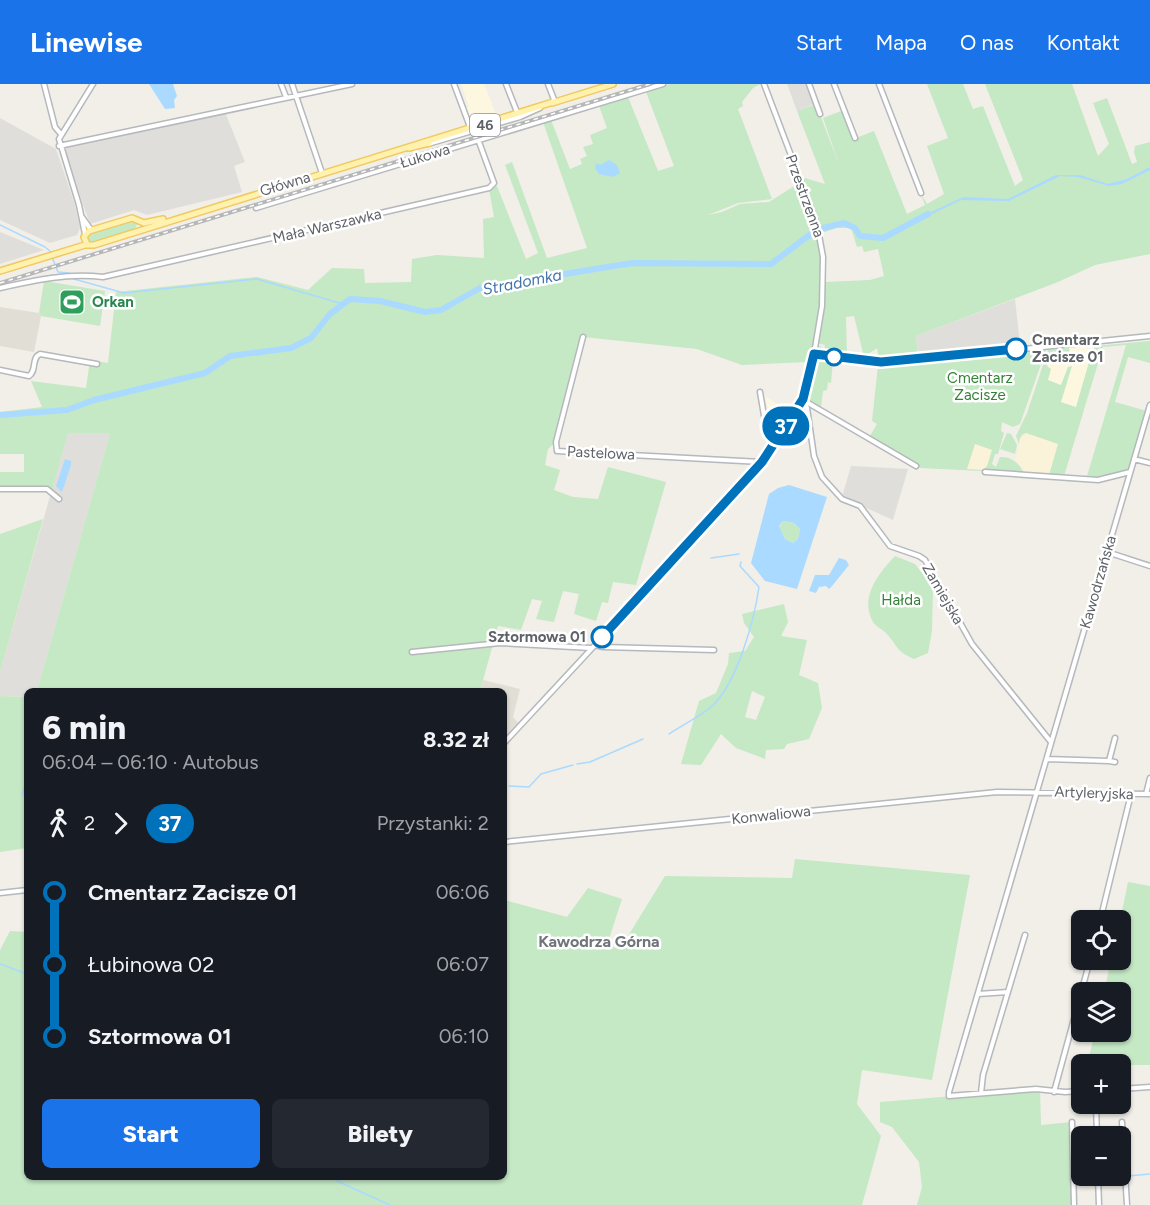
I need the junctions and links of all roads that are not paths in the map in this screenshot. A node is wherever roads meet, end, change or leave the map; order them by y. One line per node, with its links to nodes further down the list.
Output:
1 (44, 84): 23 (street)
2 (93, 84): 23 (street)
3 (281, 84): 16 (street)
4 (292, 84): 15 (street)
5 (352, 84): 15 (street)
6 (453, 84): 21 (street)
7 (506, 84): 19 (street)
8 (548, 84): 17 (street)
9 (613, 84): 17 (main road, Główna / 46)
10 (663, 84): 25 (street, Łukowa)
11 (764, 84): 42 (street, Przestrzenna)
12 (809, 84): 20 (street)
13 (834, 84): 24 (street)
14 (879, 84): 30 (street)
15 (295, 96): 16 (street); 29 (street)
16 (286, 98): 26 (street)
17 (554, 102): 18 (main road, Główna / 46); 19 (main road, Główna / 46)
18 (540, 108): 22 (street, Główna); 27 (main road, Główna / 46)
19 (517, 112): 21 (main road, Główna / 46)
20 (820, 114)
21 (470, 126): 28 (main road, Główna / 46)
22 (475, 131): 25 (street, Mała Warszawka); 27 (street, Główna)
23 (60, 133): 26 (street)
24 (855, 138)
25 (478, 140): 31 (street, Łukowa); 39 (street, Mała Warszawka)
26 (59, 146): 32 (street)
27 (416, 147): 28 (main road, Główna / 46)
28 (393, 152): 29 (main road, Główna / 46)
29 (322, 173): 33 (main road, Główna / 46)
30 (921, 193)
31 (256, 208)
32 (82, 216): 35 (street); 37 (street)
33 (177, 217): 34 (main road, Główna / 46); 36 (main road, Główna / 46)
34 (140, 222): 35 (main road, 46); 36 (main road)
35 (92, 230): 37 (main road, 46)
36 (136, 231): 37 (main road, 46)
37 (86, 239): 38 (main road, 46)
38 (0, 271)
39 (0, 288)
40 (1150, 336): 42 (street)
41 (583, 337): 50 (street, Pastelowa)
42 (814, 354): 46 (street, Przestrzenna)
43 (97, 364): 44 (street)
44 (0, 370)
45 (760, 392): 48 (street)
46 (803, 399): 48 (street, Przestrzenna); 52 (street); 64 (street, Zamiejska)
47 (1150, 405): 49 (street, Kawodrzańska)
48 (773, 446): 50 (street, Przestrzenna)
49 (1134, 459): 51 (street); 54 (street, Kawodrzańska)
50 (762, 462): 59 (street, Przestrzenna)
51 (1150, 464)
52 (916, 466)
53 (985, 472): 54 (street)
54 (1131, 472): 57 (street, Kawodrzańska)
55 (0, 489): 56 (street)
56 (59, 500)
57 (1107, 552): 58 (street); 64 (street, Kawodrzańska)
58 (1150, 566)
59 (593, 646): 60 (street); 61 (street); 63 (street, Przestrzenna)
60 (714, 650)
61 (412, 652)
62 (1115, 738): 66 (street)
63 (507, 740)
64 (1051, 743): 65 (street, Kawodrzańska)
65 (1047, 759): 66 (street); 69 (street, Kawodrzańska)
66 (1108, 761): 67 (street)
67 (1115, 762)
68 (1150, 778): 71 (street)
69 (1037, 791): 70 (street, Artyleryjska); 72 (street, Konwaliowa); 79 (street, Kawodrzańska)
70 (1131, 794): 71 (street, Artyleryjska); 75 (street)
71 (1148, 794)
72 (507, 842)
73 (24, 890): 74 (street)
74 (0, 893)
75 (1103, 910)
76 (1025, 935): 78 (street)
77 (1087, 970): 83 (street)
78 (1008, 992): 79 (street); 84 (street)
79 (978, 994): 84 (street, Kawodrzańska)
80 (1150, 1087): 81 (street)
81 (1131, 1088)
82 (1071, 1091): 83 (street)
83 (1054, 1092): 84 (street)
84 (981, 1093)
85 (1072, 1122): 88 (street)
86 (1122, 1122): 90 (street)
87 (1098, 1186): 89 (street)
88 (1074, 1205)
89 (1099, 1205)
90 (1127, 1205)

